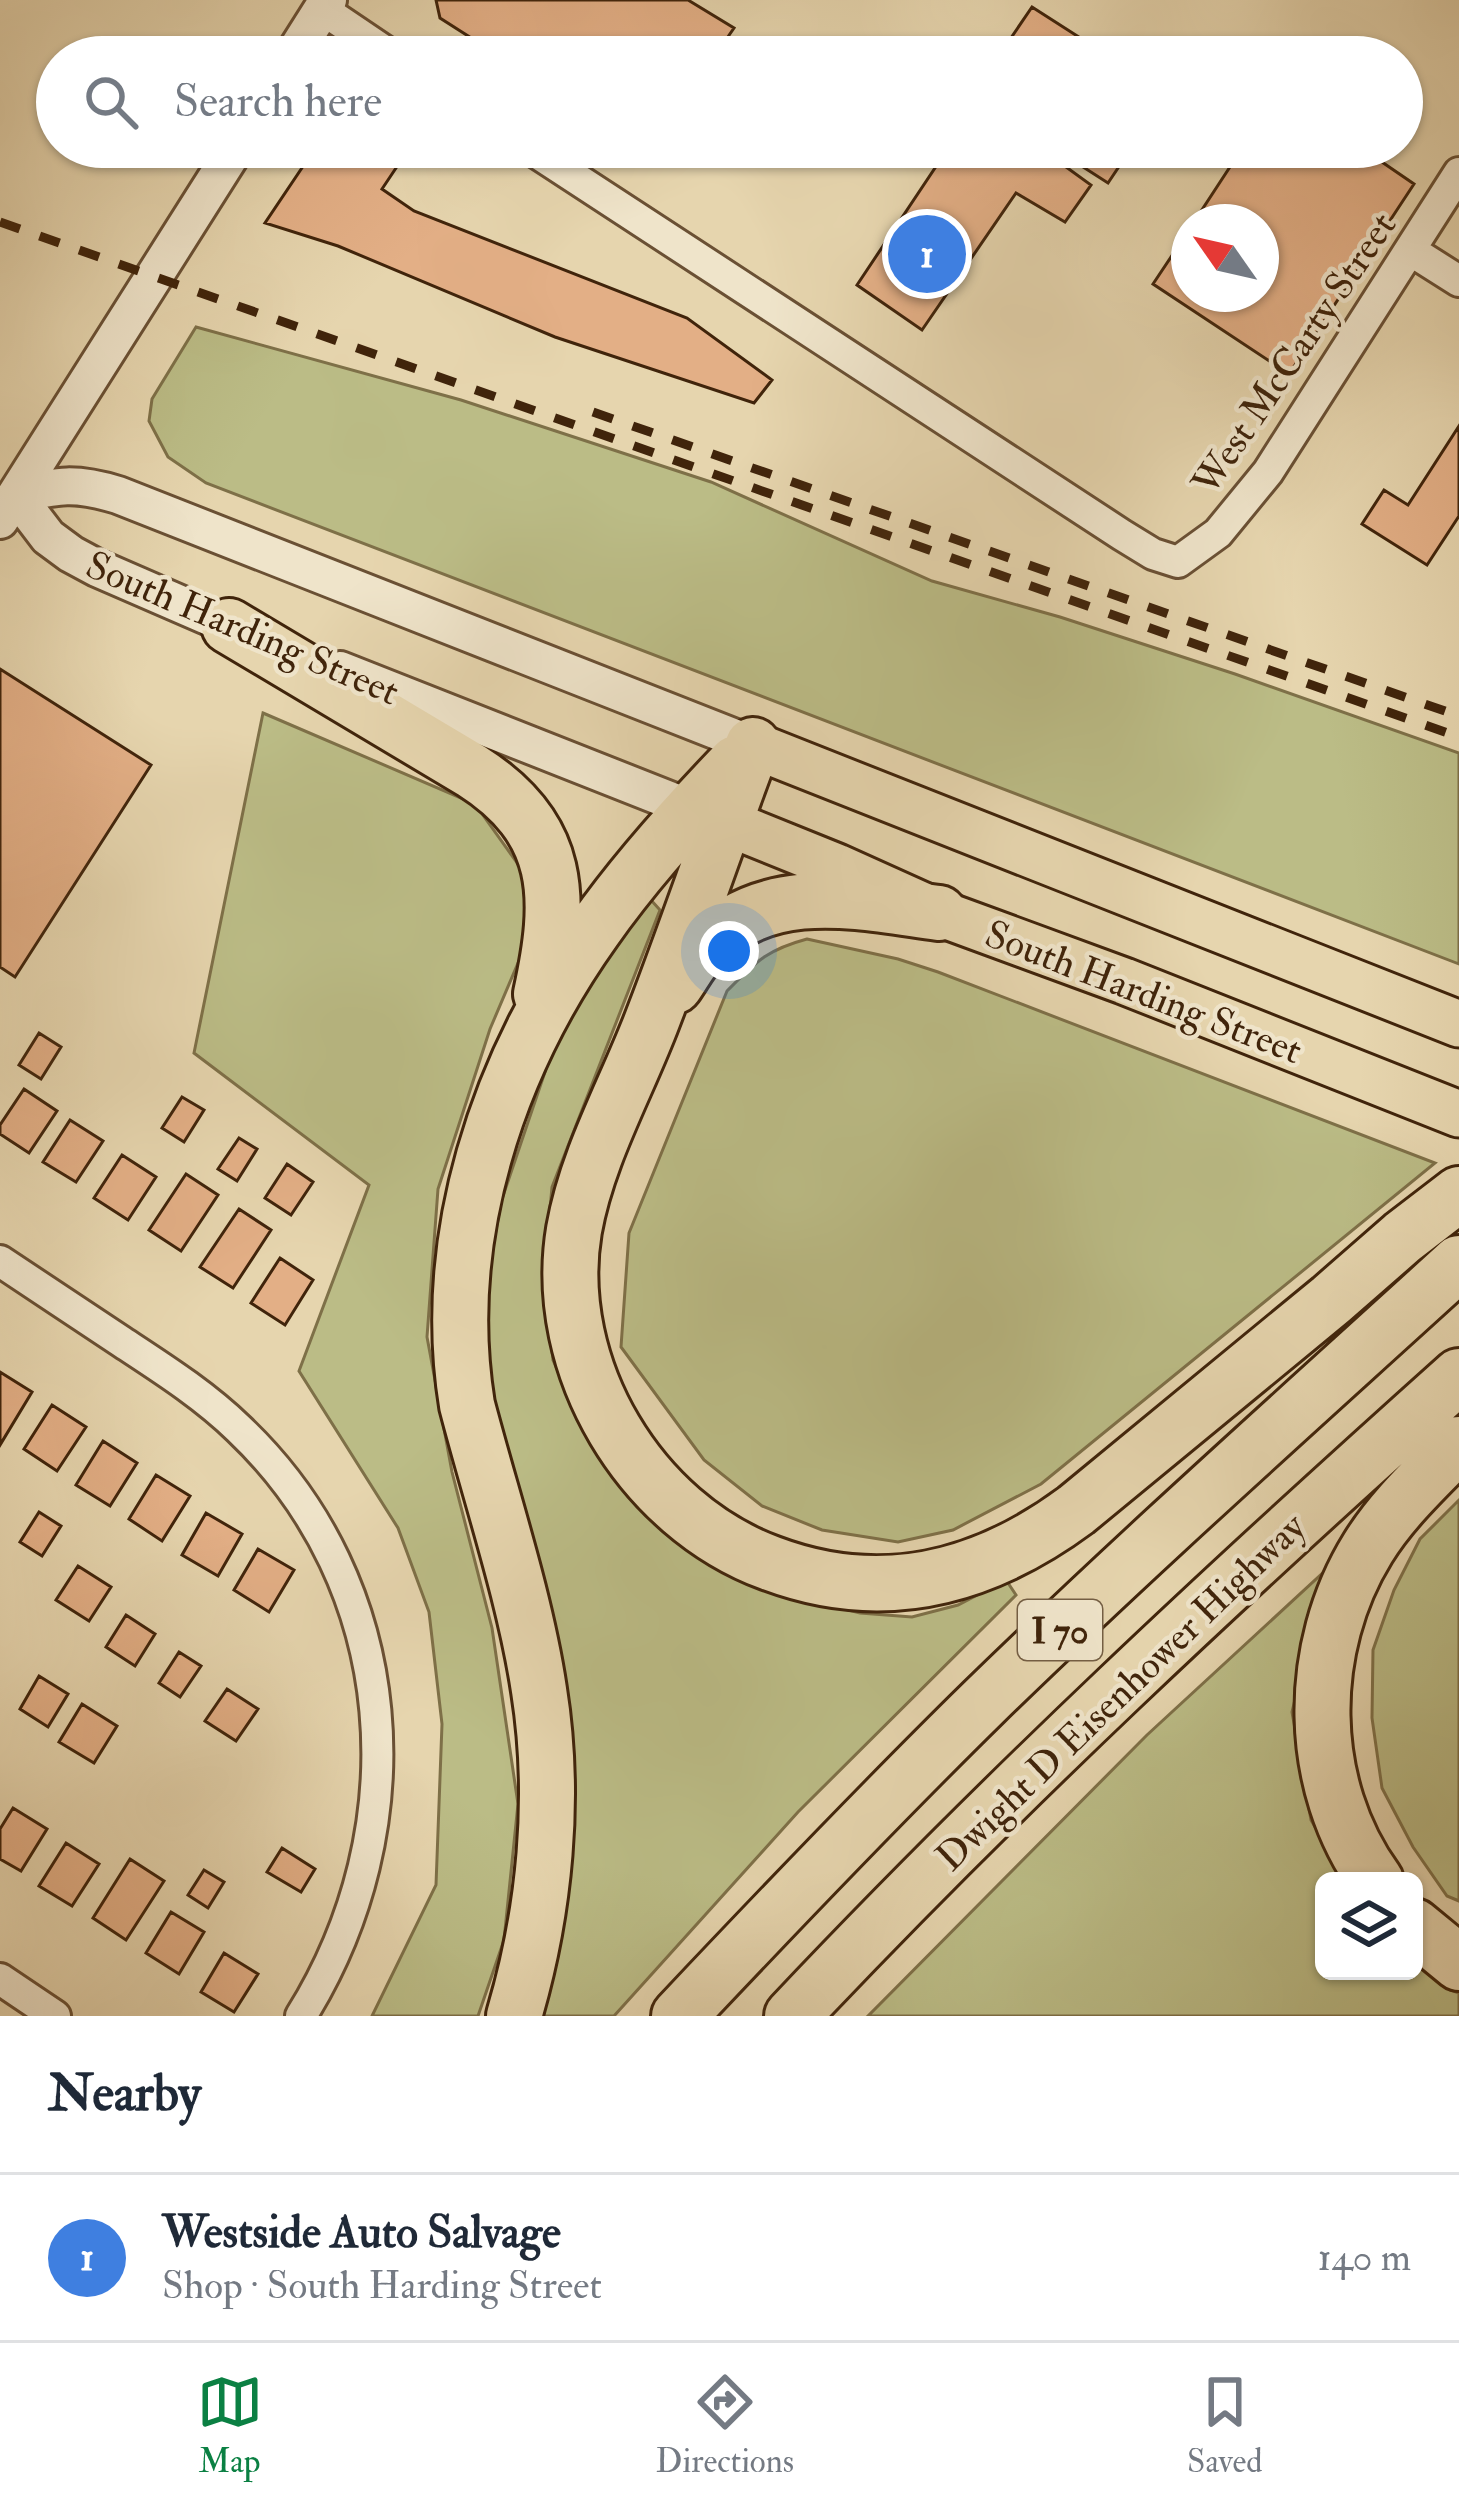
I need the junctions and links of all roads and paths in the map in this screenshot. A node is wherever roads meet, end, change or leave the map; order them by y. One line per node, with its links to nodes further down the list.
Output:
1 (320, 3): 2 (street); 3 (street)
2 (303, 36)
3 (365, 36)
4 (223, 168): 9 (street)
5 (560, 168): 7 (street, West McCarty Street)
6 (1459, 173): 7 (street, West McCarty Street)
7 (1410, 250): 8 (street)
8 (1459, 281)
9 (8, 508): 10 (street, South Harding Street); 11 (street, South Harding Street)
10 (230, 626): 12 (street, South Harding Street); 16 (highway)
11 (753, 745): 12 (highway); 15 (main road, South Harding Street)
12 (708, 815): 13 (main road, South Harding Street); 14 (highway); 16 (highway)
13 (939, 913): 14 (highway); 17 (main road, South Harding Street)
14 (654, 1017): 18 (highway)
15 (1459, 1024)
16 (534, 1027): 29 (highway)
17 (1459, 1114)
18 (1459, 1194)
19 (0, 1261): 28 (street)
20 (1459, 1263): 30 (highway, Dwight D Eisenhower Highway / I 70)
21 (1459, 1376): 31 (highway, Dwight D Eisenhower Highway / I 70)
22 (1459, 1444): 23 (highway)
23 (1371, 1872)
24 (1423, 1933): 25 (highway)
25 (1459, 1963)
26 (0, 1979): 27 (street)
27 (56, 2016)
28 (301, 2016)
29 (514, 2016)
30 (679, 2016)
31 (792, 2016)

